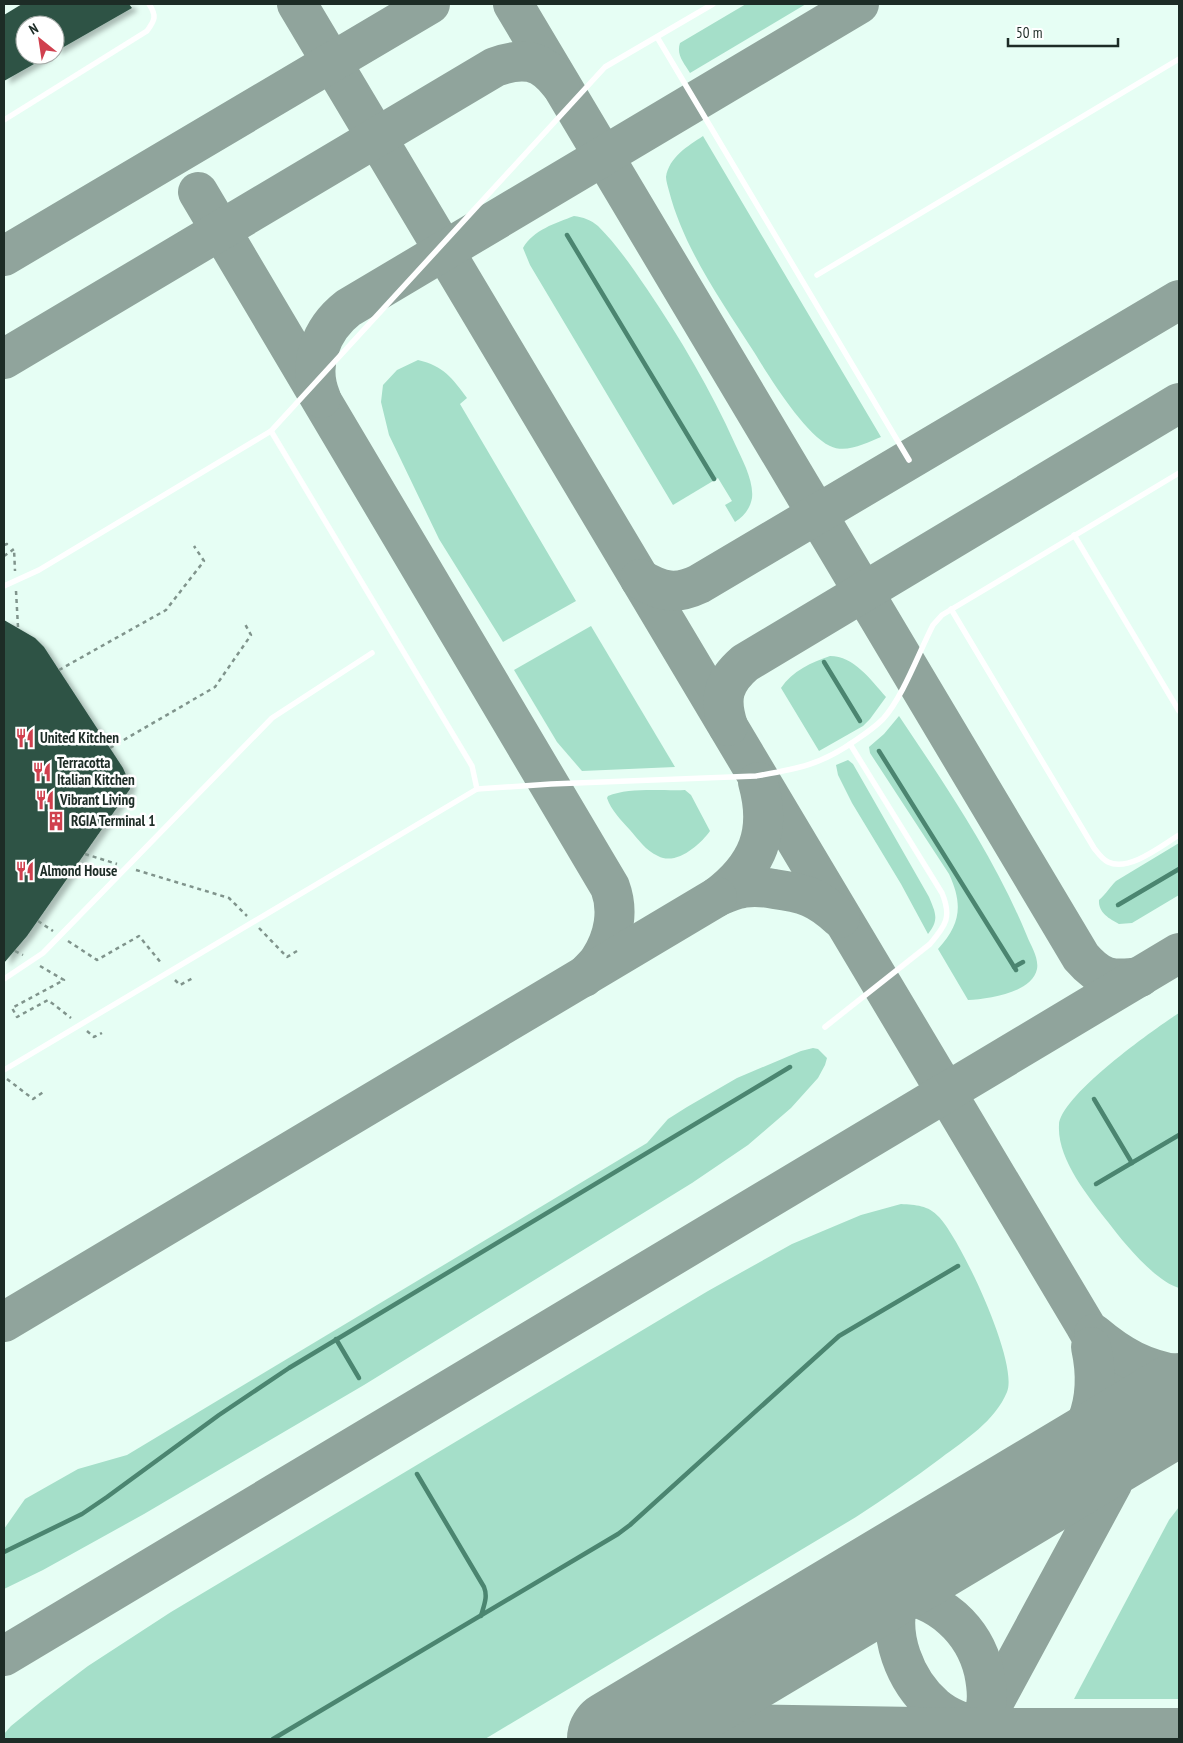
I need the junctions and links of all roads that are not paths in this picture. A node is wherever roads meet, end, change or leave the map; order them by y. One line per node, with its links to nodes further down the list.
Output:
1 (149, 4): 5 (lane)
2 (713, 4): 3 (lane)
3 (657, 37): 7 (lane); 8 (lane)
4 (1179, 59): 6 (lane)
5 (4, 120)
6 (817, 275)
7 (271, 431): 11 (lane); 16 (lane)
8 (909, 460)
9 (1179, 473): 10 (lane)
10 (1074, 535): 12 (lane); 14 (lane)
11 (4, 586)
12 (951, 609): 15 (lane); 17 (lane)
13 (372, 653): 18 (lane)
14 (1179, 711)
15 (850, 744): 16 (lane); 19 (lane)
16 (477, 789): 20 (lane)
17 (1179, 835)
18 (4, 979)
19 (826, 1027)
20 (4, 1070)

